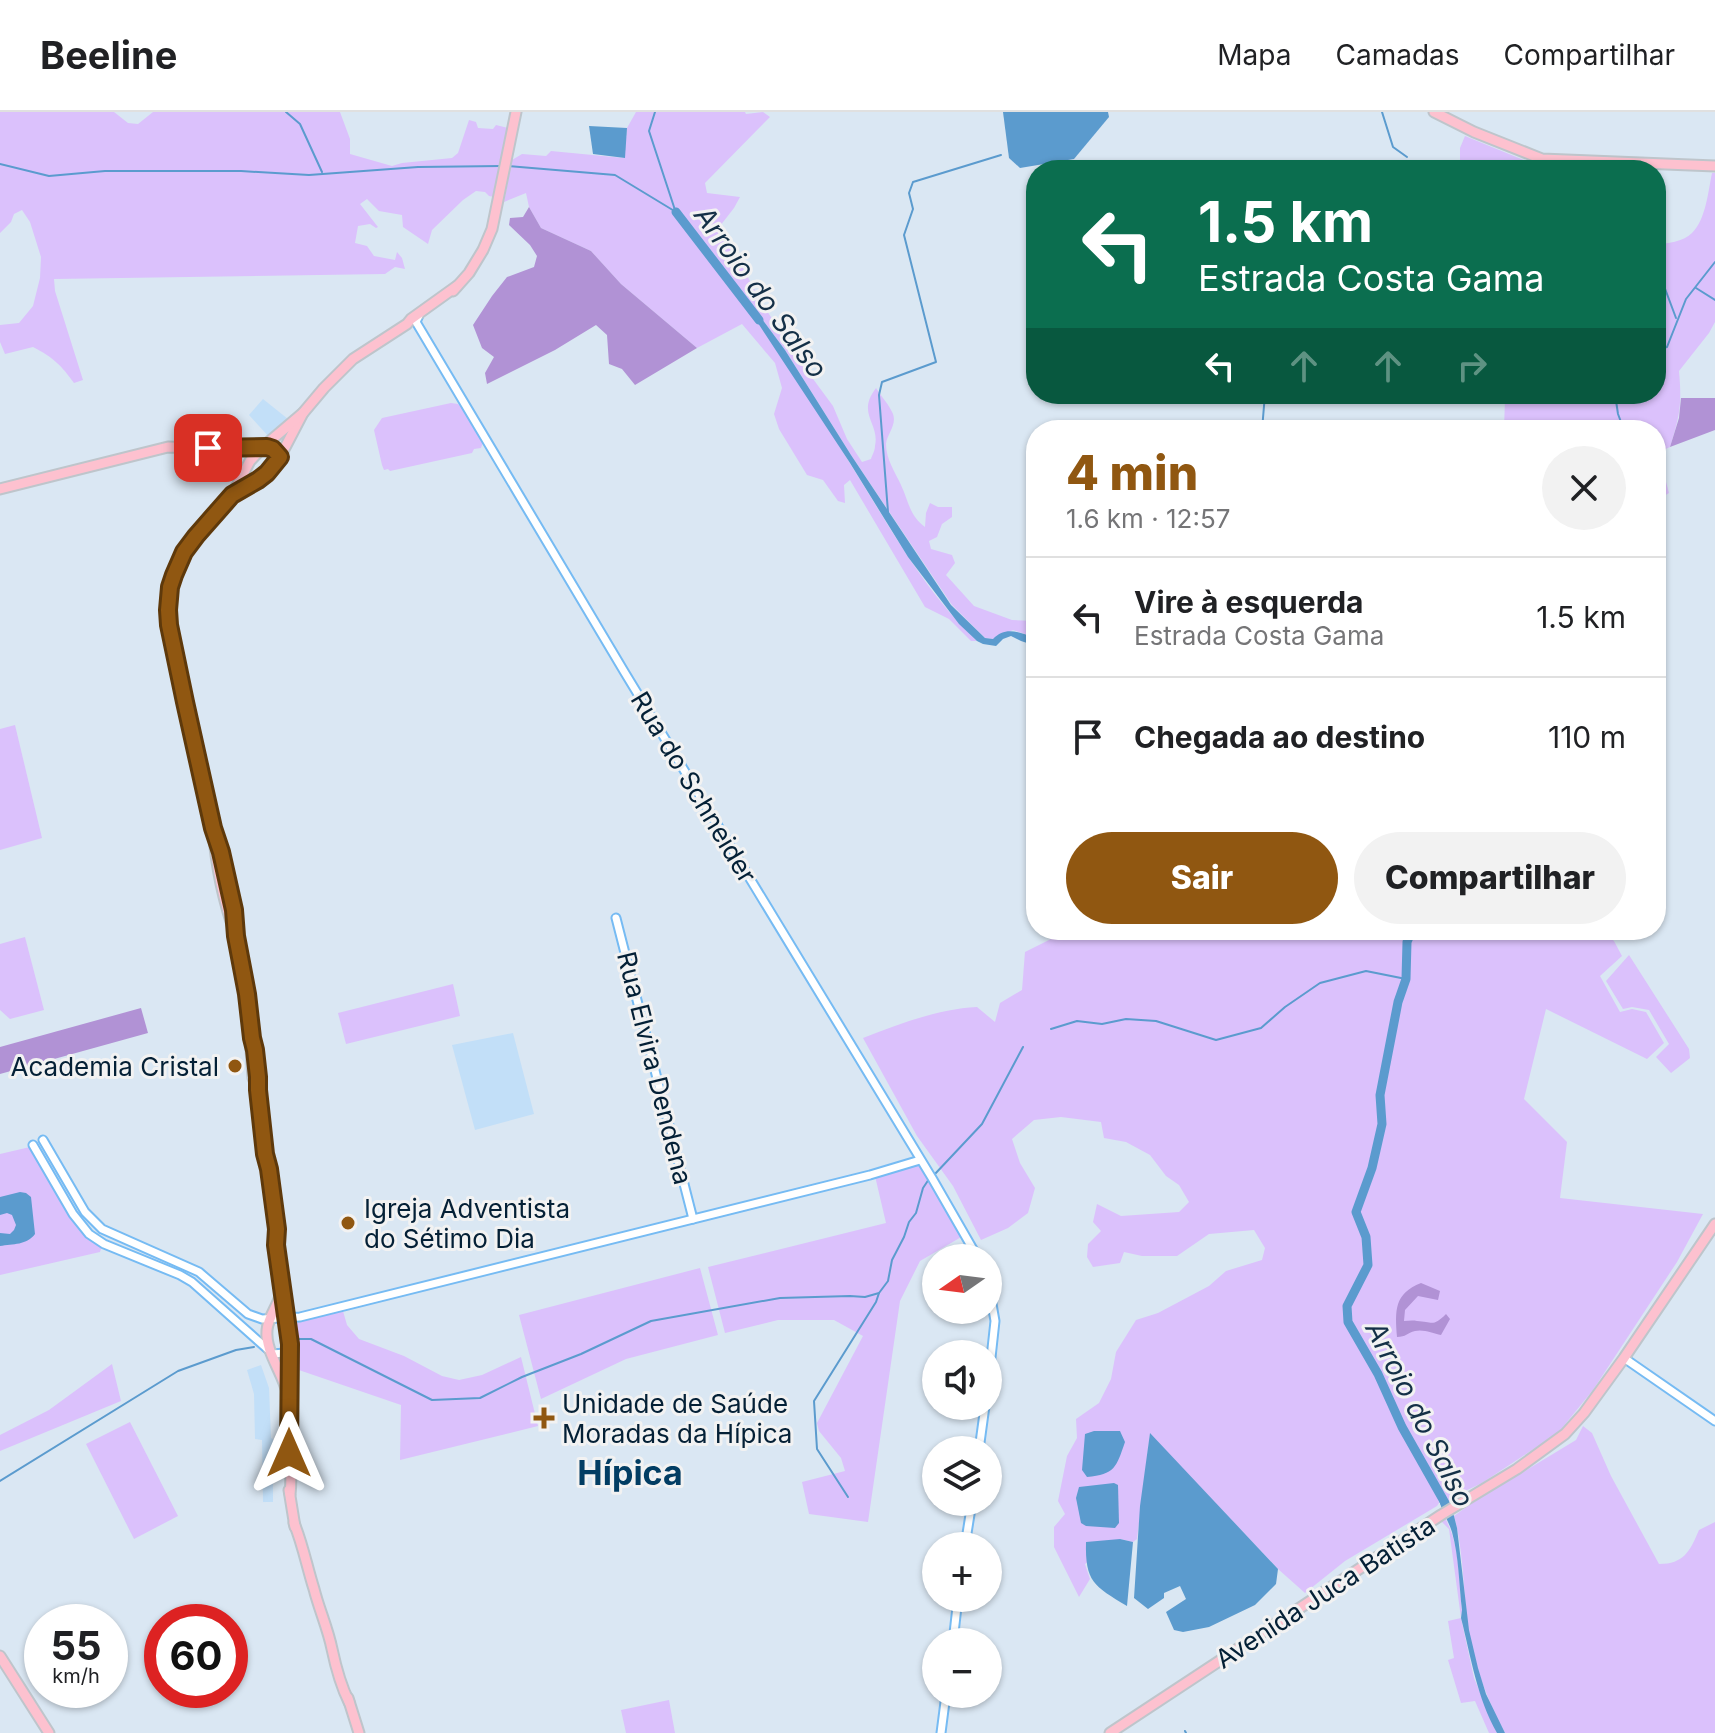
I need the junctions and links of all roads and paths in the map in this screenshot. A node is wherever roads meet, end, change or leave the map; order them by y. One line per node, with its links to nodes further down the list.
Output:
1 (516, 112): 6 (main road)
2 (1434, 112): 3 (main road)
3 (1567, 160)
4 (1666, 164): 5 (main road)
5 (1715, 166)
6 (414, 320): 7 (main road); 18 (street, Rua do Schneider)
7 (303, 413): 8 (main road); 10 (main road)
8 (263, 447): 9 (main road); 10 (main road); 11 (main road)
9 (237, 448): 11 (main road); 13 (main road)
10 (280, 457): 12 (main road)
11 (250, 461): 12 (main road); 14 (main road)
12 (267, 473): 14 (main road)
13 (0, 489)
14 (232, 495): 22 (main road)
15 (616, 918): 19 (street, Rua Elvira Dendena)
16 (43, 1140): 23 (street)
17 (33, 1145): 25 (street)
18 (920, 1160): 19 (street); 21 (street, Rua do Schneider)
19 (693, 1219): 28 (street)
20 (1715, 1224): 31 (main road, Avenida Juca Batista)
21 (970, 1244)
22 (282, 1290): 24 (main road); 28 (main road)
23 (237, 1305): 25 (street); 26 (street)
24 (277, 1305): 26 (street); 27 (main road)
25 (230, 1314): 30 (street)
26 (254, 1316): 27 (street)
27 (270, 1318): 28 (street); 30 (main road)
28 (287, 1318): 29 (main road)
29 (290, 1344): 30 (street); 32 (main road)
30 (271, 1353): 32 (main road)
31 (1624, 1358): 33 (street); 39 (main road, Avenida Juca Batista)
32 (289, 1399): 37 (main road)
33 (1715, 1421)
34 (0, 1656): 36 (main road)
35 (944, 1708): 38 (street)
36 (49, 1733)
37 (359, 1733)
38 (941, 1733)
39 (1110, 1733)

